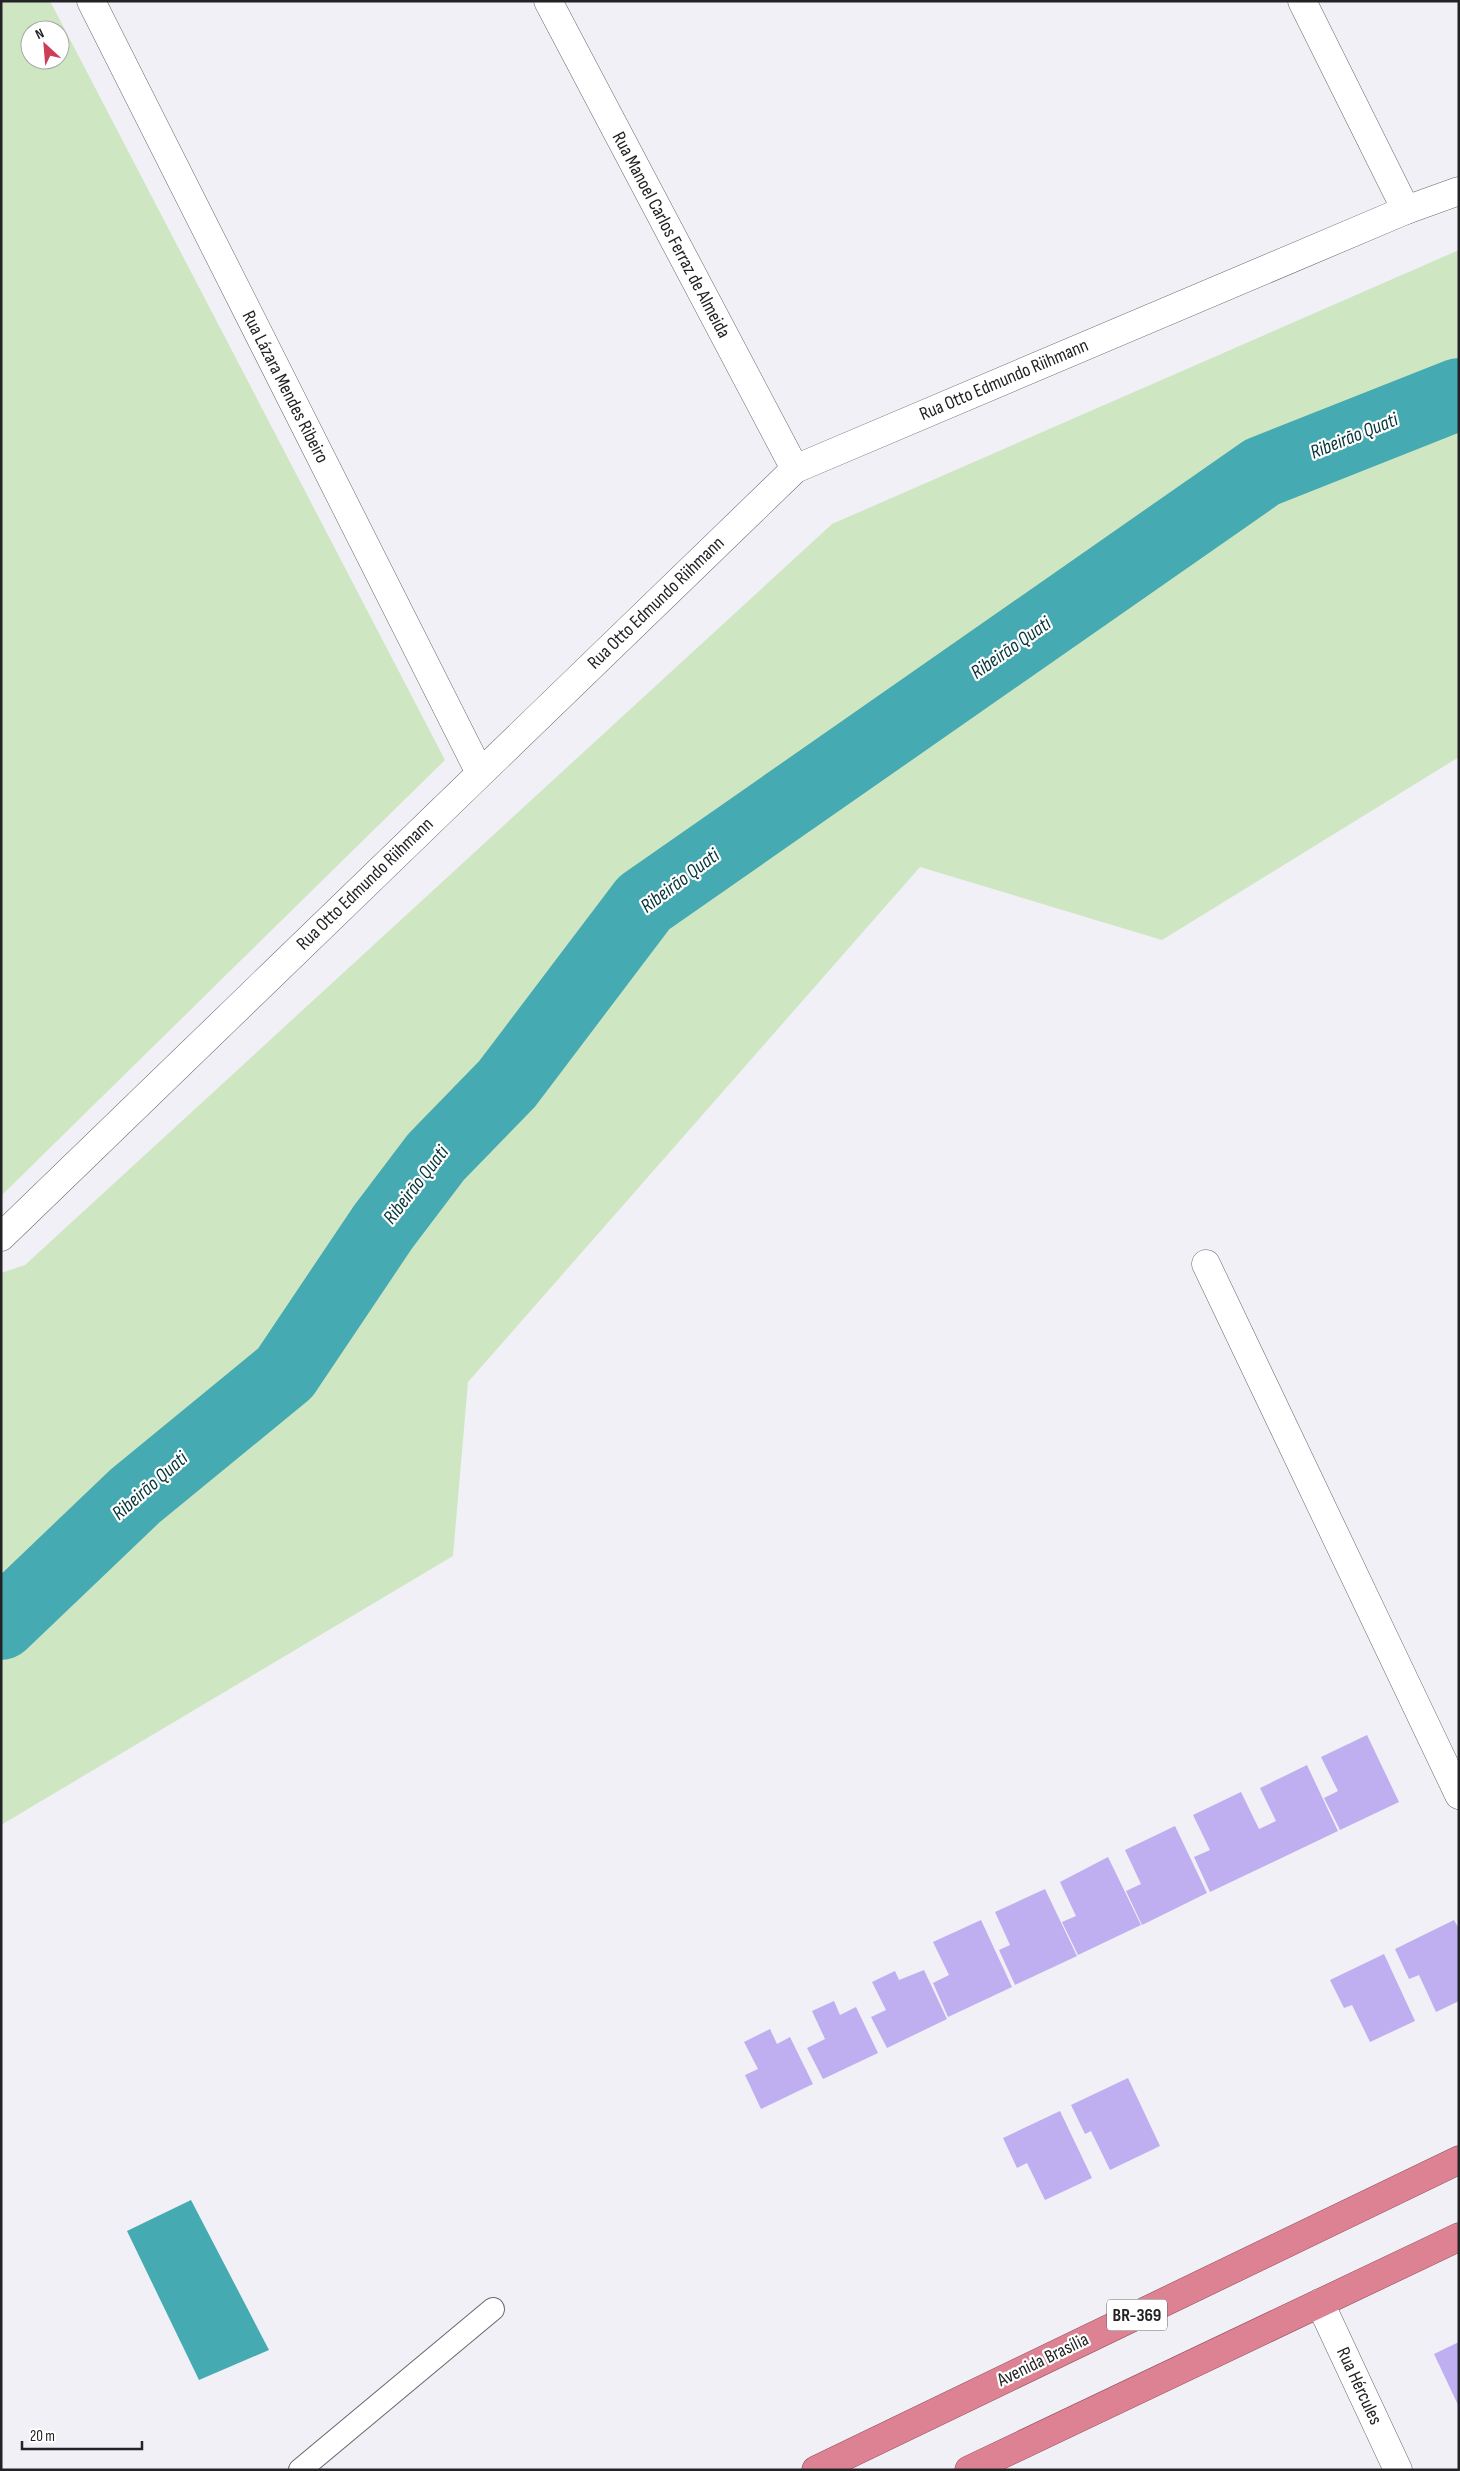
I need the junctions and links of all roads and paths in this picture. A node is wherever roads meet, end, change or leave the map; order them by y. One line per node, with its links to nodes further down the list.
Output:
1 (91, 1): 7 (street, Rua Lázara Mendes Ribeiro)
2 (548, 1): 6 (street, Rua Manoel Carlos Ferraz de Almeida)
3 (1302, 1): 5 (street)
4 (1459, 191): 5 (street, Rua Otto Edmundo Riihmann)
5 (1406, 210): 6 (street, Rua Otto Edmundo Riihmann)
6 (795, 469): 7 (street, Rua Otto Edmundo Riihmann)
7 (480, 773): 8 (street, Rua Otto Edmundo Riihmann)
8 (1, 1237)
9 (1206, 1264): 10 (street)
10 (1459, 1795)
11 (1459, 2160): 16 (highway, Avenida Brasília / BR-369)
12 (1459, 2237): 13 (highway)
13 (1320, 2303): 17 (highway); 18 (street, Rua Hércules)
14 (493, 2309): 15 (lane)
15 (300, 2470)
16 (816, 2470)
17 (969, 2470)
18 (1398, 2470)

